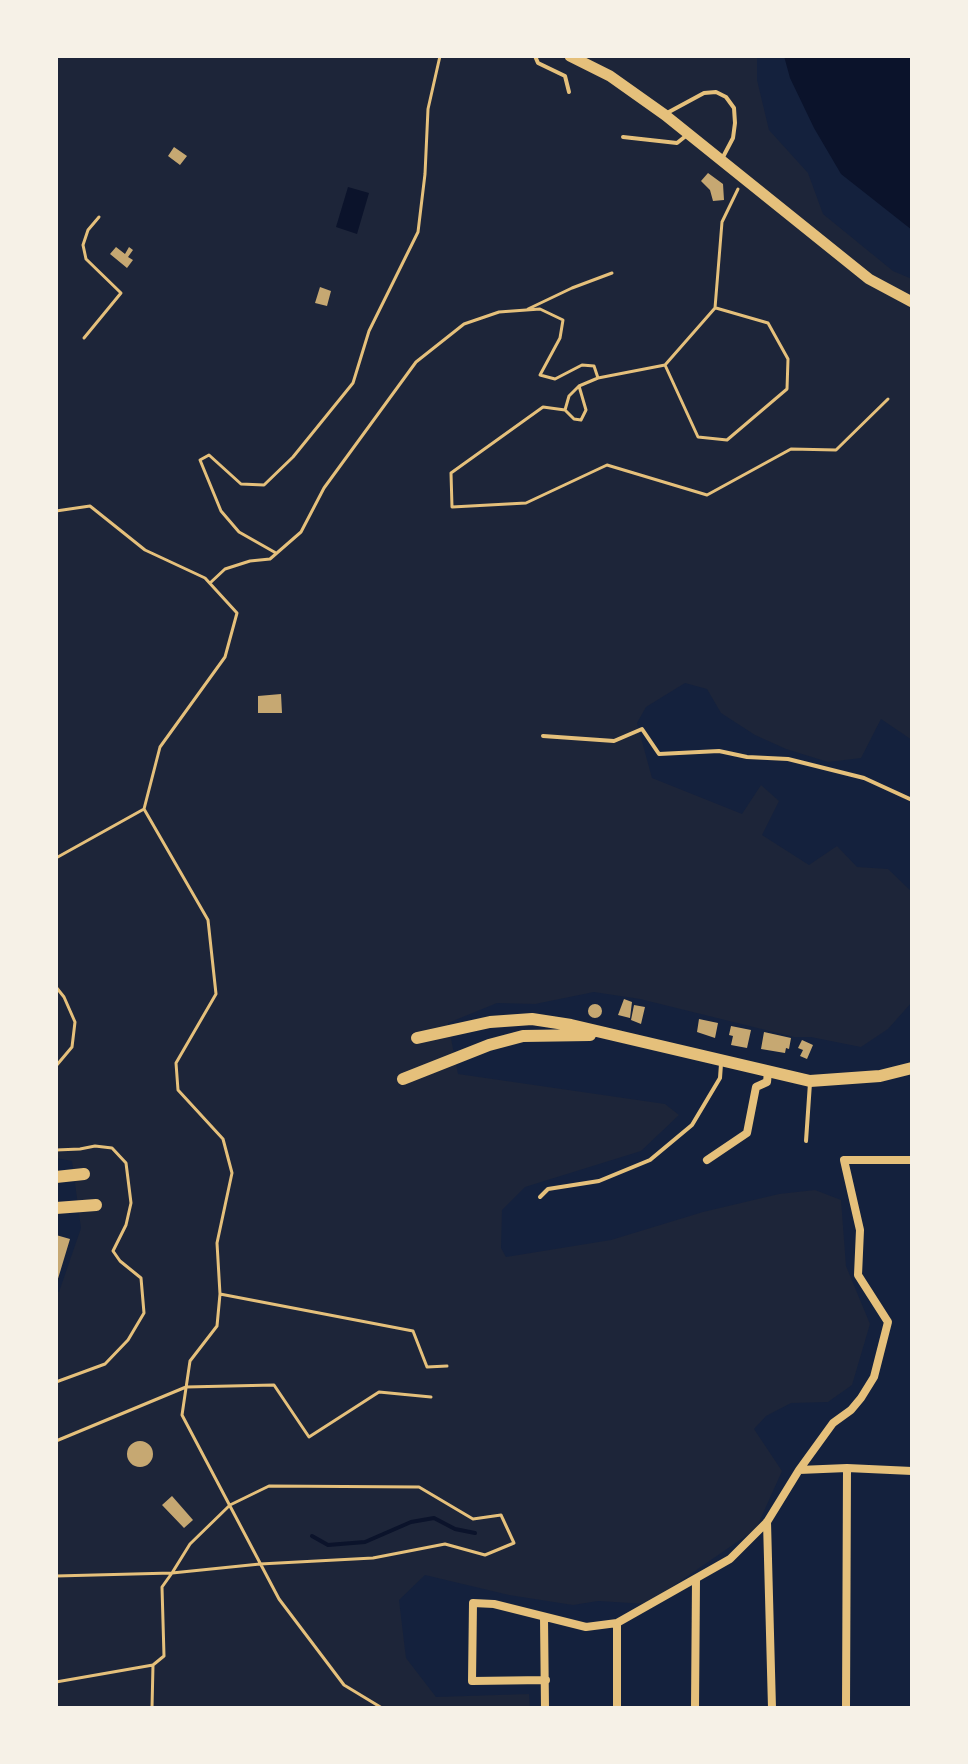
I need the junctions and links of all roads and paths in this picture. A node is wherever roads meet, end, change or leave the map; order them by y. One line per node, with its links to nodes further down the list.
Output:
1 (440, 56): 22 (path)
2 (535, 56): 4 (lane)
3 (570, 56): 5 (street)
4 (569, 92)
5 (665, 115): 6 (street); 8 (lane)
6 (689, 134): 7 (lane); 8 (street)
7 (623, 137)
8 (721, 160): 9 (street)
9 (743, 178): 12 (street); 13 (path)
10 (99, 217): 15 (path)
11 (612, 273): 14 (path)
12 (912, 302)
13 (715, 308): 16 (path); 16 (path)
14 (526, 310): 17 (path); 22 (path)
15 (84, 338)
16 (665, 365): 17 (path)
17 (598, 378): 18 (path)
18 (579, 386): 20 (path); 20 (path)
19 (888, 399): 20 (path)
20 (565, 410)
21 (56, 511): 23 (path)
22 (276, 553): 23 (path)
23 (210, 583): 26 (path)
24 (543, 736): 25 (lane)
25 (912, 800)
26 (144, 809): 27 (path); 46 (path)
27 (56, 858)
28 (56, 987): 32 (path)
29 (613, 1035): 30 (main road); 31 (main road); 35 (main road)
30 (417, 1038)
31 (721, 1062): 34 (main road); 43 (lane)
32 (56, 1066)
33 (912, 1068): 36 (main road)
34 (768, 1072): 36 (main road); 39 (street)
35 (403, 1079)
36 (810, 1081): 37 (lane)
37 (806, 1141)
38 (56, 1150): 48 (path)
39 (707, 1160)
40 (912, 1160): 53 (street)
41 (84, 1174): 42 (main road)
42 (56, 1177)
43 (540, 1197)
44 (96, 1205): 45 (main road)
45 (56, 1208)
46 (220, 1294): 47 (path); 49 (path)
47 (447, 1366)
48 (56, 1382)
49 (186, 1387): 50 (path); 51 (path); 55 (path)
50 (431, 1397)
51 (56, 1441)
52 (847, 1468): 53 (street); 54 (street); 72 (street)
53 (799, 1470): 56 (street)
54 (912, 1471)
55 (230, 1505): 57 (path); 57 (path); 58 (path)
56 (767, 1522): 60 (street); 71 (street)
57 (260, 1564): 58 (path); 67 (path)
58 (172, 1573): 59 (path); 63 (path)
59 (56, 1576)
60 (696, 1580): 62 (street); 70 (street)
61 (544, 1618): 62 (street); 64 (street); 64 (street)
62 (617, 1623): 69 (street)
63 (153, 1665): 65 (path); 66 (path)
64 (546, 1680): 68 (street)
65 (56, 1682)
66 (152, 1708)
67 (382, 1708)
68 (545, 1708)
69 (617, 1708)
70 (695, 1708)
71 (772, 1708)
72 (846, 1708)

